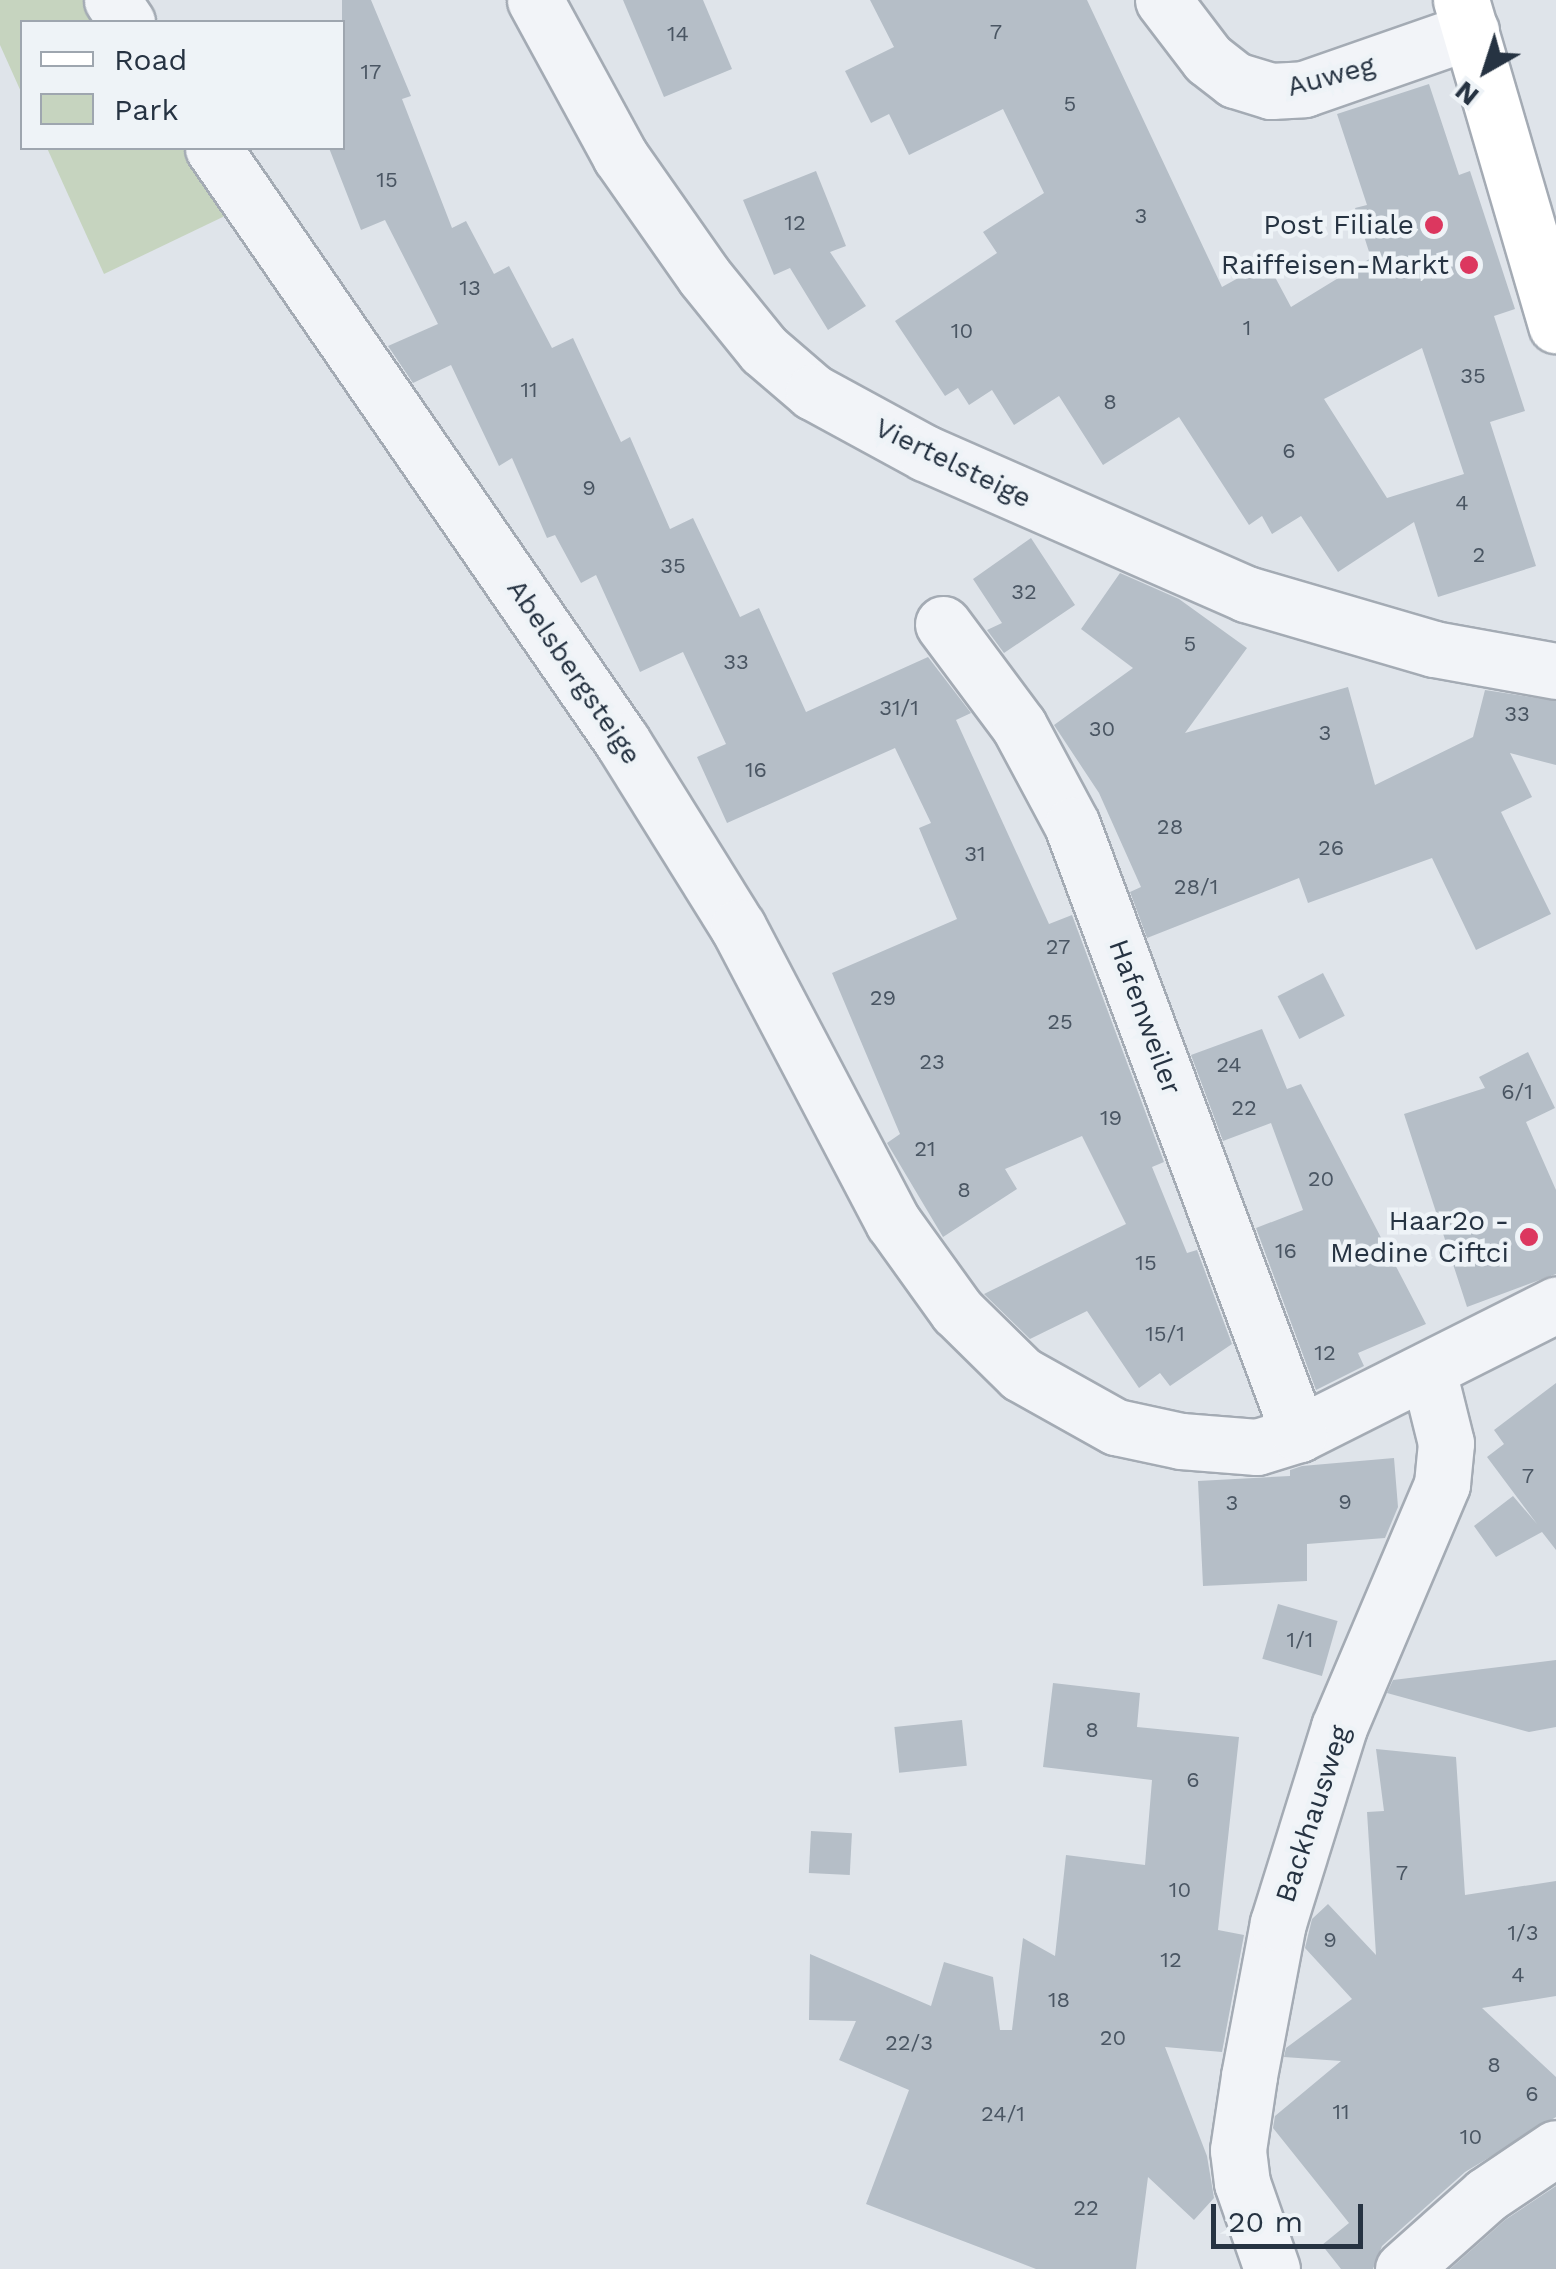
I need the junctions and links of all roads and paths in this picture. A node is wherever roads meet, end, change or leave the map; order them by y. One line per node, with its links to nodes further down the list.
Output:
1 (535, 0): 7 (street, Viertelsteige)
2 (1163, 0): 3 (street, Auweg)
3 (1466, 16): 5 (street)
4 (215, 150): 10 (street, Abelsbergsteige)
5 (1556, 325)
6 (943, 624): 10 (street, Hafenweiler)
7 (1556, 672)
8 (1556, 1305): 9 (street)
9 (1428, 1371): 10 (street); 12 (street, Backhausweg)
10 (1299, 1434)
11 (1556, 2148): 13 (street)
12 (1272, 2269)
13 (1402, 2269)

